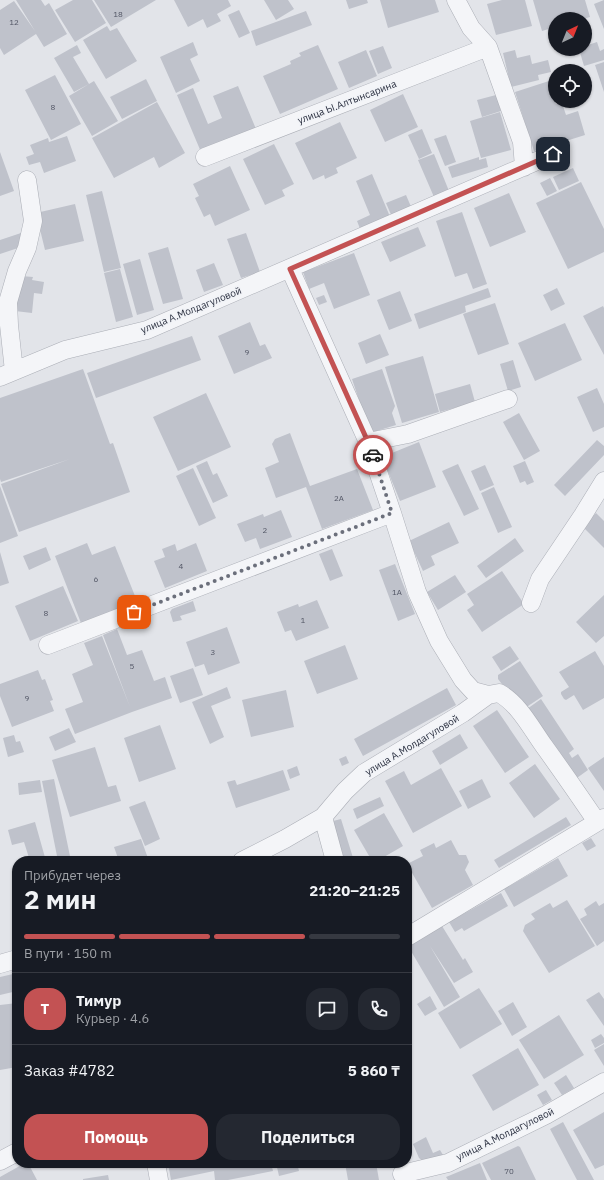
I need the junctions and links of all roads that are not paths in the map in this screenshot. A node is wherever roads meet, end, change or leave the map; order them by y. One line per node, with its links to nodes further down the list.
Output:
1 (463, 3): 2 (street)
2 (488, 47): 4 (street, улица Ы.Алтынсарина); 5 (street)
3 (553, 154): 5 (street, улица А.Молдагуловой)
4 (205, 157)
5 (524, 167): 7 (street, улица А.Молдагуловой)
6 (27, 180): 8 (street)
7 (290, 269): 8 (street, улица А.Молдагуловой); 10 (street)
8 (7, 374)
9 (508, 400): 10 (street)
10 (368, 442): 12 (street)
11 (604, 481): 13 (street)
12 (392, 513): 14 (street); 15 (street)
13 (531, 603)
14 (48, 645)
15 (488, 694): 16 (street, улица А.Молдагуловой); 17 (street)
16 (323, 817): 18 (street, улица А.Молдагуловой); 19 (street)
17 (601, 820): 20 (street)
18 (252, 856)
19 (334, 856)
20 (412, 934)
21 (12, 960): 22 (street)
22 (0, 964)
23 (604, 1082): 27 (street, улица А.Молдагуловой)
24 (12, 1155): 25 (street)
25 (0, 1161)
26 (157, 1168): 28 (street)
27 (402, 1172)
28 (159, 1180)

